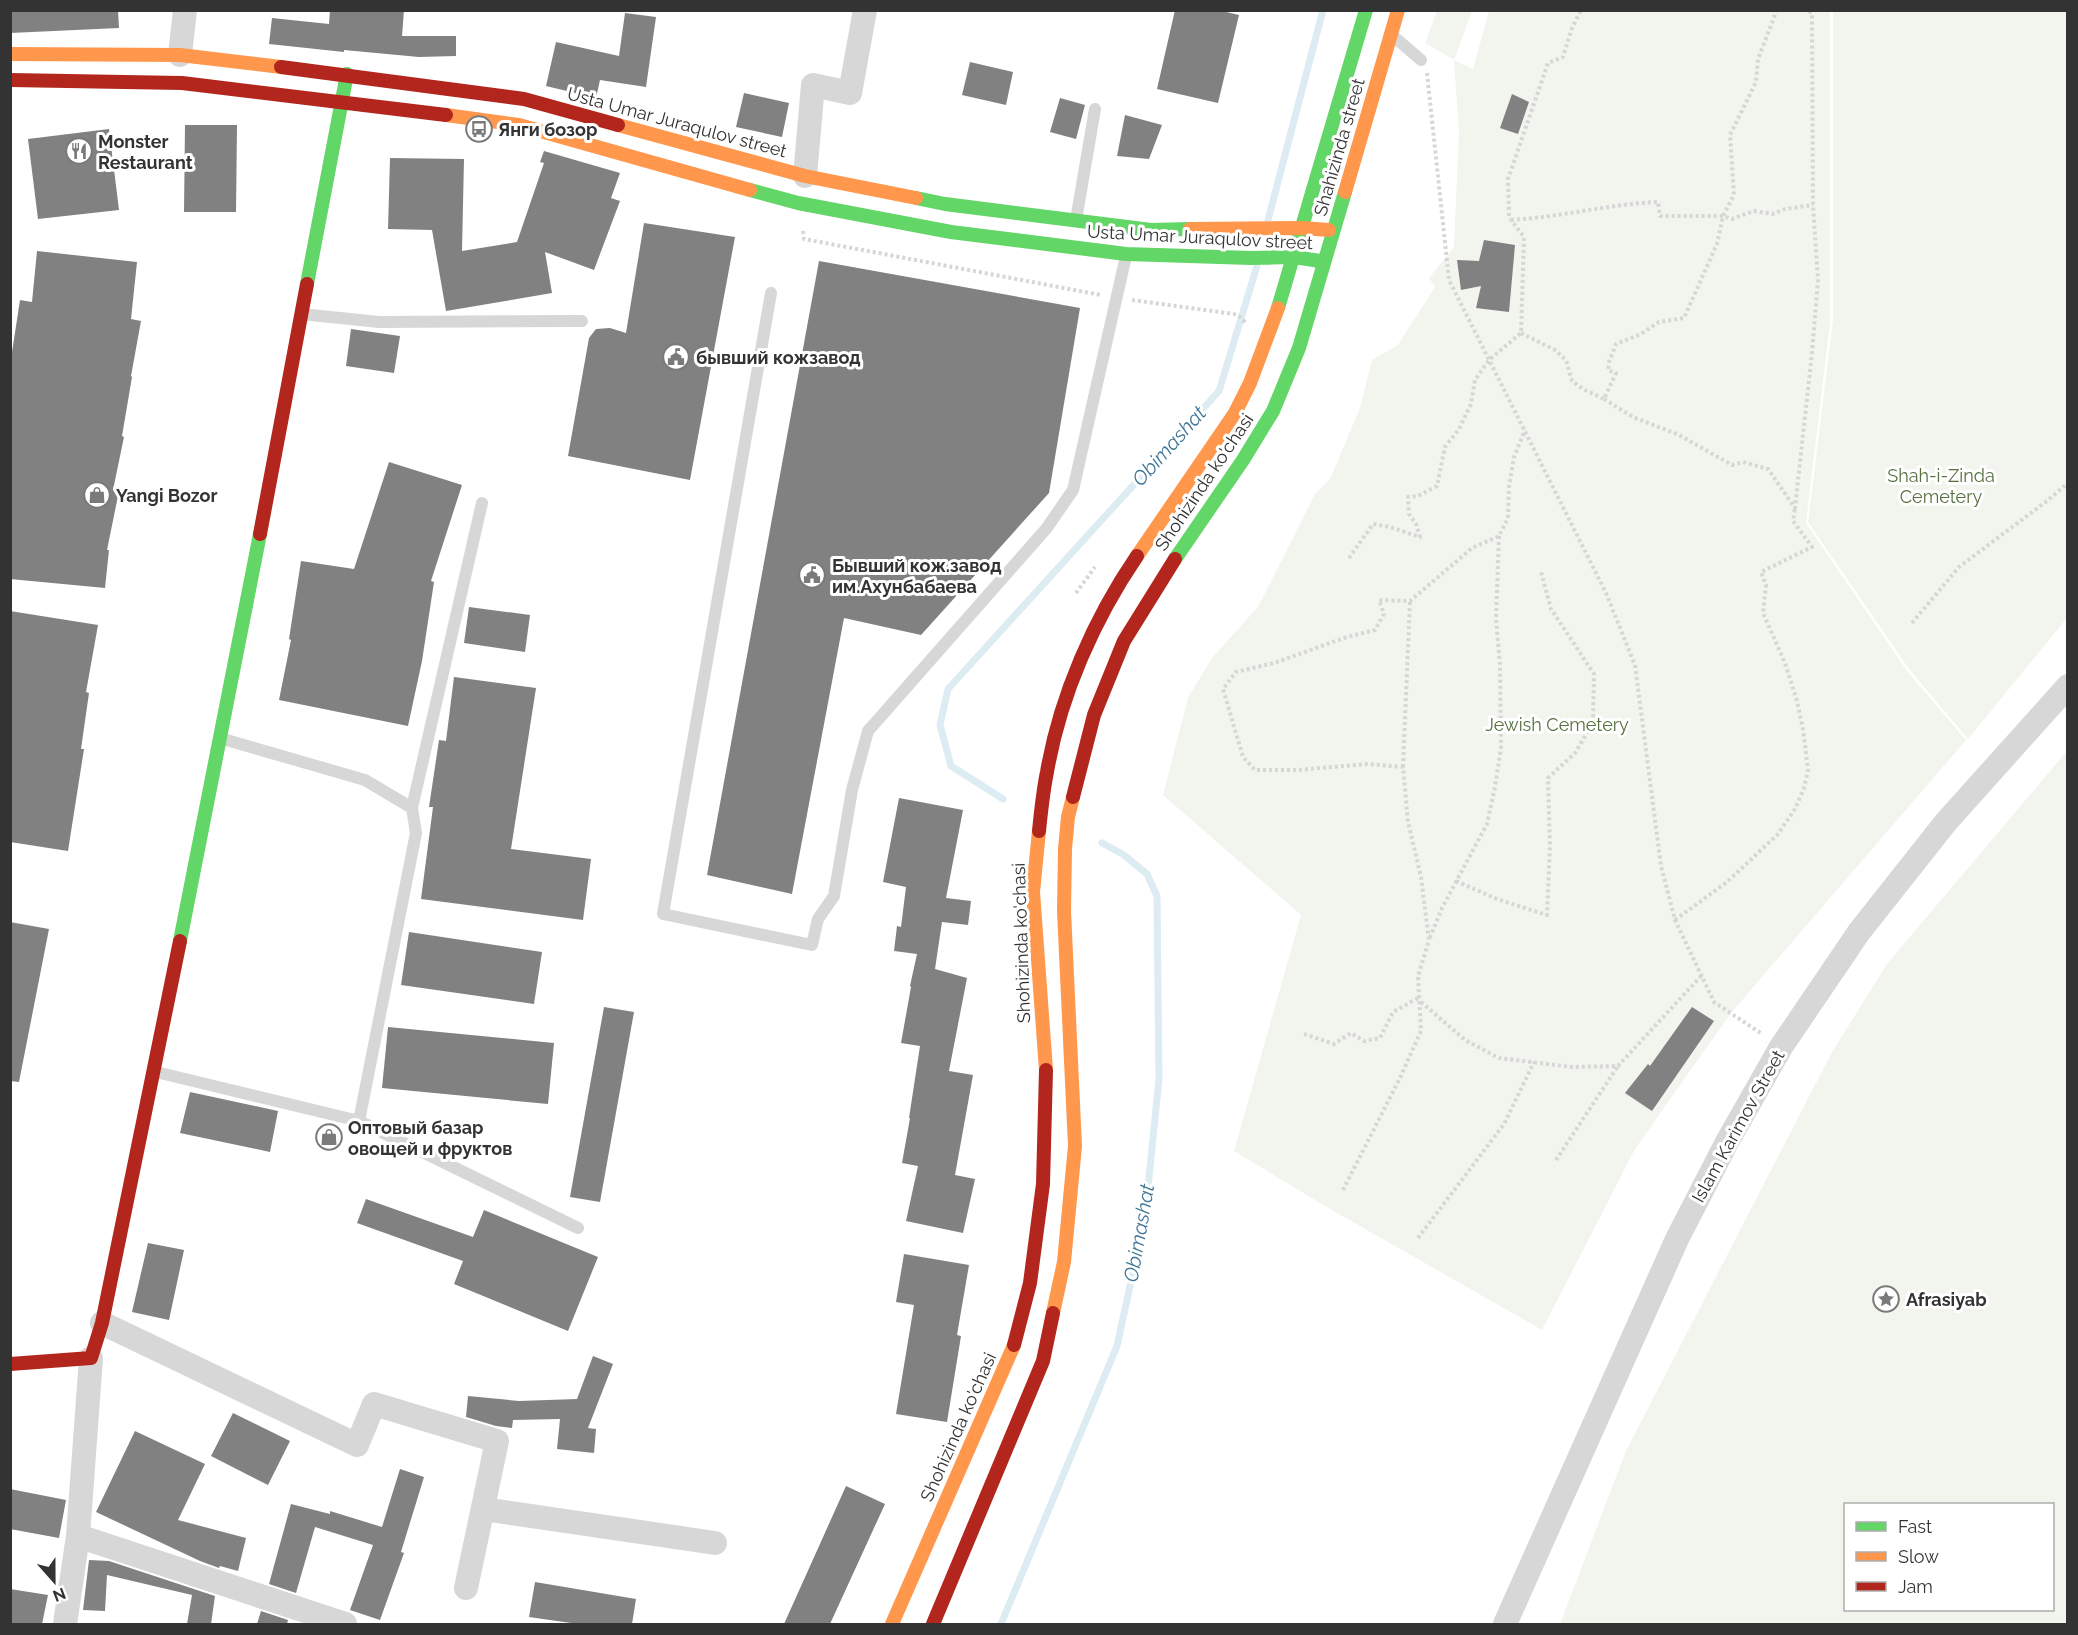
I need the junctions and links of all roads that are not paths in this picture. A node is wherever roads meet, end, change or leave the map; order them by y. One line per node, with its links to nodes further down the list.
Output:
1 (185, 10): 7 (street)
2 (865, 10): 13 (street)
3 (1366, 10): 15 (main road, Shahizinda street)
4 (1398, 10): 5 (main road, Shahizinda street)
5 (1391, 34): 8 (lane); 16 (main road, Shahizinda street)
6 (10, 54): 7 (main road, Usta Umar Juraqulov street)
7 (180, 55): 9 (main road, Usta Umar Juraqulov street)
8 (1421, 60)
9 (347, 74): 11 (main road); 13 (main road, Usta Umar Juraqulov street)
10 (10, 80): 11 (main road, Usta Umar Juraqulov street)
11 (342, 100): 17 (main road, Usta Umar Juraqulov street); 21 (main road)
12 (1095, 109): 14 (lane)
13 (805, 176): 14 (main road, Usta Umar Juraqulov street)
14 (1076, 221): 15 (main road, Usta Umar Juraqulov street)
15 (1302, 228): 16 (main road, Usta Umar Juraqulov street); 18 (main road, Shahizinda street)
16 (1334, 230): 19 (main road, Shahizinda street)
17 (1126, 254): 18 (main road, Usta Umar Juraqulov street); 20 (lane)
18 (1294, 257): 19 (main road, Usta Umar Juraqulov street); 39 (main road, Shohizinda ko'chasi)
19 (1325, 262): 40 (main road, Shohizinda ko'chasi)
20 (771, 293)
21 (301, 314): 22 (lane); 25 (main road)
22 (582, 321)
23 (482, 503): 26 (lane)
24 (2067, 686): 41 (street, Islam Karimov Street)
25 (221, 738): 26 (lane); 27 (main road)
26 (412, 808): 28 (lane)
27 (154, 1072): 28 (lane); 30 (main road)
28 (359, 1120): 29 (lane)
29 (578, 1228)
30 (102, 1323): 31 (main road); 33 (street)
31 (92, 1358): 32 (main road); 34 (street)
32 (10, 1364)
33 (483, 1509): 35 (street); 36 (street)
34 (78, 1536): 37 (street); 38 (street)
35 (715, 1543)
36 (466, 1588)
37 (65, 1624)
38 (345, 1624)
39 (892, 1624)
40 (933, 1624)
41 (1505, 1624)

